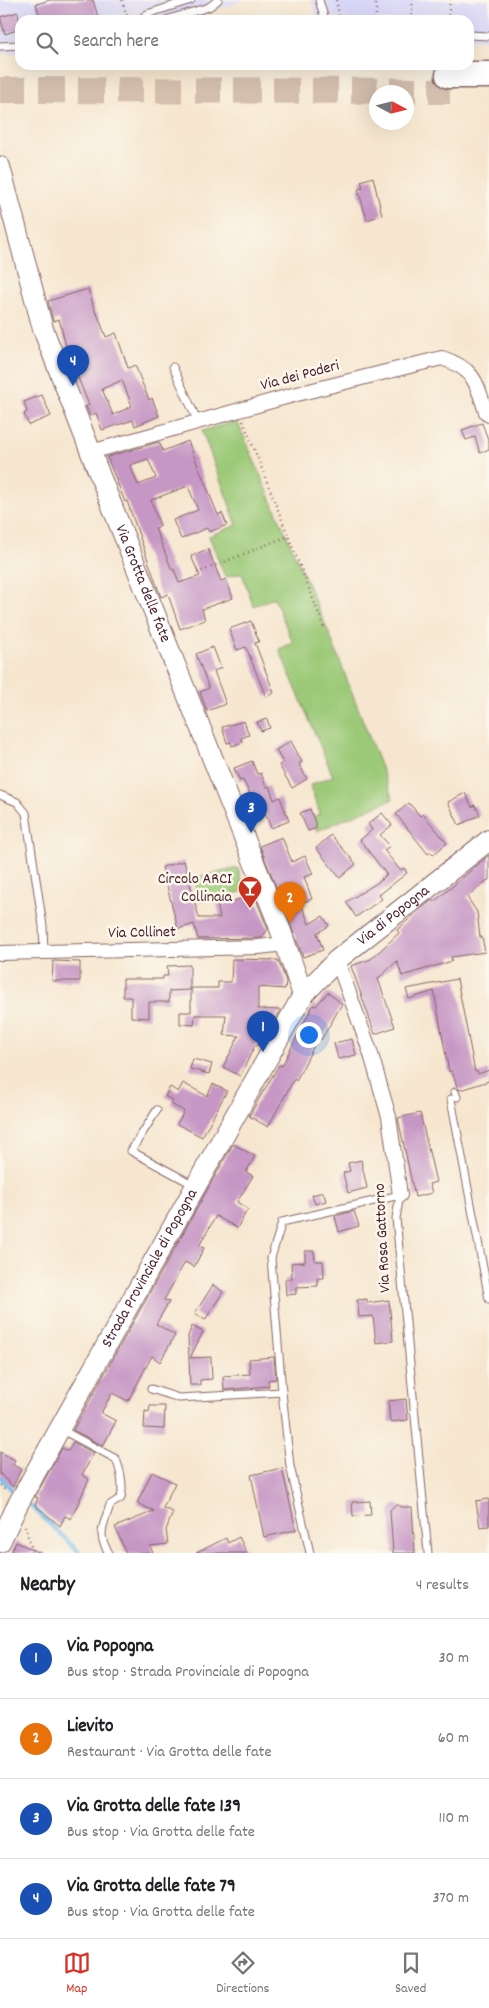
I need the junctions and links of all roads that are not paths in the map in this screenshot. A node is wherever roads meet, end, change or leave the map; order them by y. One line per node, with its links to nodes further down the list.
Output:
1 (191, 0): 4 (lane)
2 (218, 0): 5 (lane)
3 (320, 0): 6 (lane)
4 (146, 15)
5 (182, 15)
6 (324, 15)
7 (474, 35): 8 (lane)
8 (489, 36)
9 (0, 46): 10 (lane)
10 (15, 46)
11 (489, 75): 12 (highway)
12 (489, 90)
13 (0, 167): 17 (street, Via Grotta delle fate)
14 (173, 366): 16 (lane)
15 (489, 415): 16 (street, Via dei Poderi)
16 (198, 422): 17 (street, Via dei Poderi)
17 (91, 452): 20 (street, Via Grotta delle fate)
18 (0, 794): 21 (lane)
19 (489, 840): 23 (street, Via di Popogna)
20 (285, 944): 21 (street, Via Collinet); 24 (street, Via Grotta delle fate)
21 (44, 952): 22 (street, Via Collinet)
22 (0, 953)
23 (337, 960): 24 (street, Via di Popogna); 28 (street, Via Rosa Gattorno)
24 (303, 995): 27 (street, Strada Provinciale di Popogna)
25 (454, 1096): 29 (lane)
26 (157, 1110): 27 (lane)
27 (196, 1186): 32 (street, Strada Provinciale di Popogna)
28 (400, 1195): 31 (lane); 36 (lane, Via Rosa Gattorno)
29 (489, 1299)
30 (151, 1389): 31 (lane)
31 (282, 1392): 35 (lane)
32 (60, 1428): 33 (street, Strada Provinciale di Popogna); 34 (lane)
33 (0, 1542)
34 (109, 1553)
35 (310, 1553)
36 (428, 1553)

